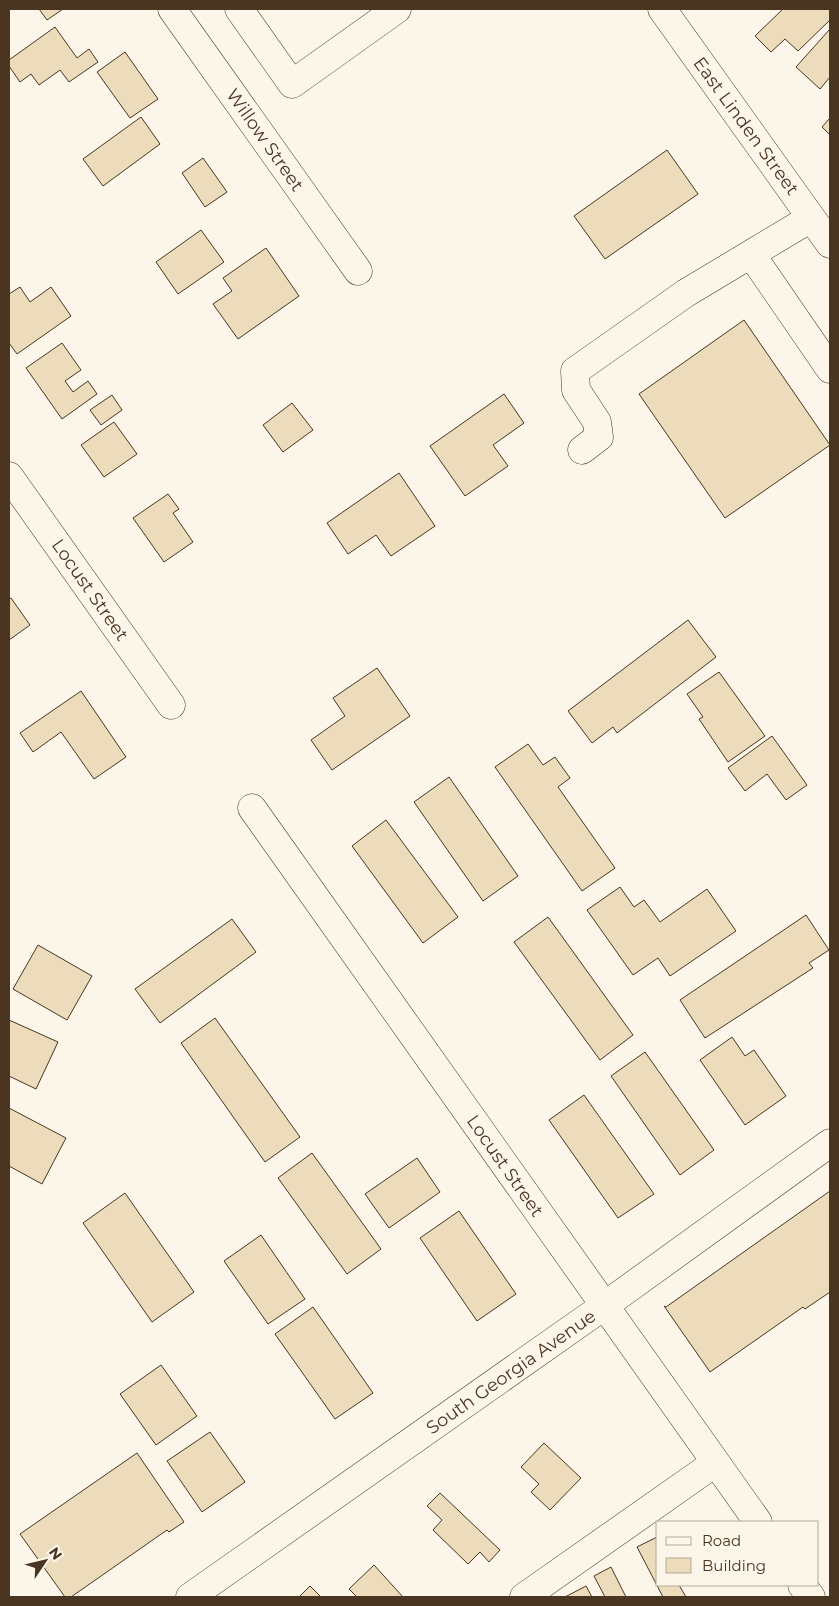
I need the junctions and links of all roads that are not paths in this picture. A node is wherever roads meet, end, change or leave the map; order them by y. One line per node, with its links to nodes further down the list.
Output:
1 (172, 9): 8 (street, Willow Street)
2 (239, 9): 3 (street)
3 (396, 9)
4 (662, 9): 5 (street, East Linden Street)
5 (812, 218): 6 (street, East Linden Street); 7 (street)
6 (830, 244)
7 (751, 254): 9 (street); 10 (street)
8 (358, 271)
9 (830, 369)
10 (582, 450)
11 (9, 476): 12 (street, Locust Street)
12 (172, 704)
13 (252, 808): 15 (street, Locust Street)
14 (830, 1143): 15 (street, South Georgia Avenue)
15 (604, 1306): 16 (street, Locust Street); 19 (street, South Georgia Avenue)
16 (716, 1463): 17 (street, Locust Street); 20 (street)
17 (757, 1521)
18 (803, 1586): 21 (street)
19 (190, 1597)
20 (524, 1597)
21 (811, 1597)

